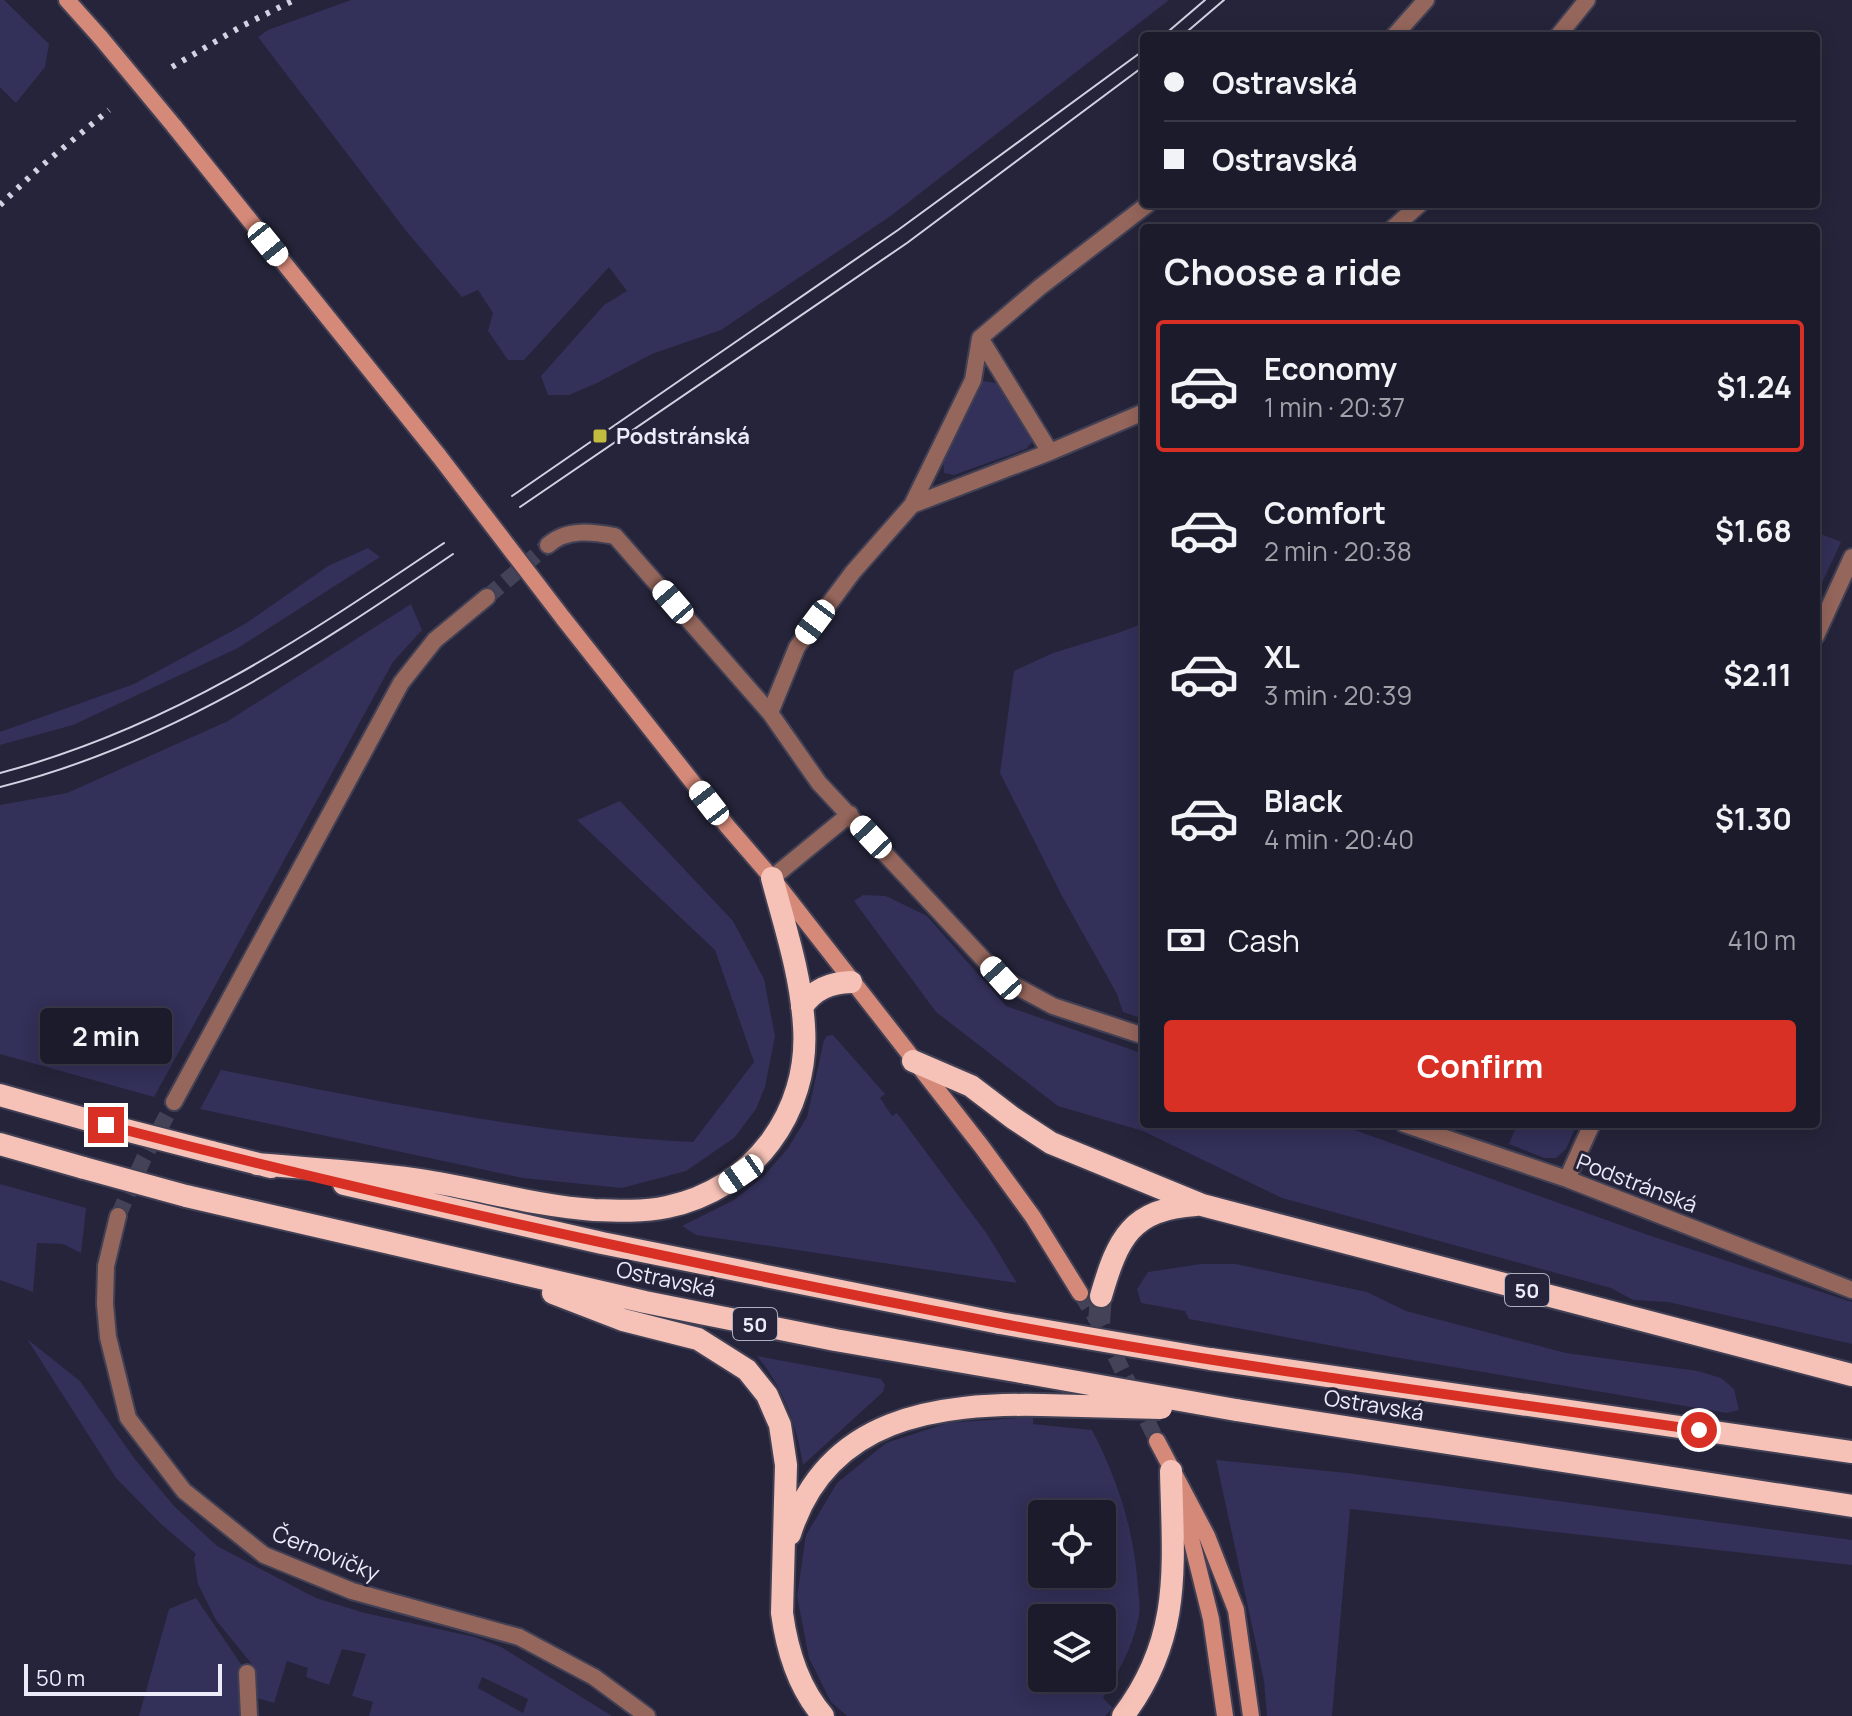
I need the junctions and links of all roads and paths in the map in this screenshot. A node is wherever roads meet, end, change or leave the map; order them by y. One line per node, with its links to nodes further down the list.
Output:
1 (67, 0): 19 (main road, bridge)
2 (1426, 0): 4 (street)
3 (1587, 0): 5 (street)
4 (1398, 32)
5 (1561, 32)
6 (1143, 208): 9 (street)
7 (1411, 208): 8 (street)
8 (1397, 224)
9 (980, 338): 11 (street); 12 (street)
10 (1140, 414): 11 (street)
11 (1050, 452): 12 (street)
12 (912, 505): 17 (street)
13 (548, 545): 17 (street)
14 (1852, 557): 16 (street)
15 (487, 597): 25 (street)
16 (1820, 627)
17 (770, 713): 18 (street)
18 (850, 814): 19 (street); 22 (street)
19 (772, 878): 20 (main road); 21 (highway, 50)
20 (851, 982): 21 (highway); 23 (main road)
21 (802, 1007): 29 (highway, 50)
22 (1140, 1035)
23 (913, 1061): 31 (highway, 50); 35 (main road)
24 (0, 1095): 29 (highway, Ostravská / 50, bridge)
25 (174, 1102)
26 (1416, 1128): 30 (street, Podstránská)
27 (1590, 1128): 30 (street)
28 (0, 1144): 33 (highway, Ostravská / 50, bridge)
29 (257, 1164): 39 (highway, Ostravská / 50, bridge)
30 (1567, 1179): 34 (street, Podstránská)
31 (1202, 1205): 35 (highway, 50); 36 (highway, 50)
32 (118, 1216): 45 (street, Černovičky)
33 (485, 1266): 37 (highway, Ostravská / 50, bridge); 42 (highway, 50)
34 (1852, 1290)
35 (1091, 1294)
36 (1852, 1375)
37 (1236, 1410): 41 (highway, Ostravská / 50); 42 (highway, 50, bridge)
38 (1157, 1441): 40 (main road)
39 (1852, 1452)
40 (1171, 1471): 47 (highway); 48 (main road); 49 (main road)
41 (1852, 1506)
42 (785, 1554): 46 (highway, 50)
43 (247, 1673): 44 (street)
44 (249, 1716)
45 (647, 1716)
46 (823, 1716)
47 (1123, 1716)
48 (1225, 1716)
49 (1251, 1716)

